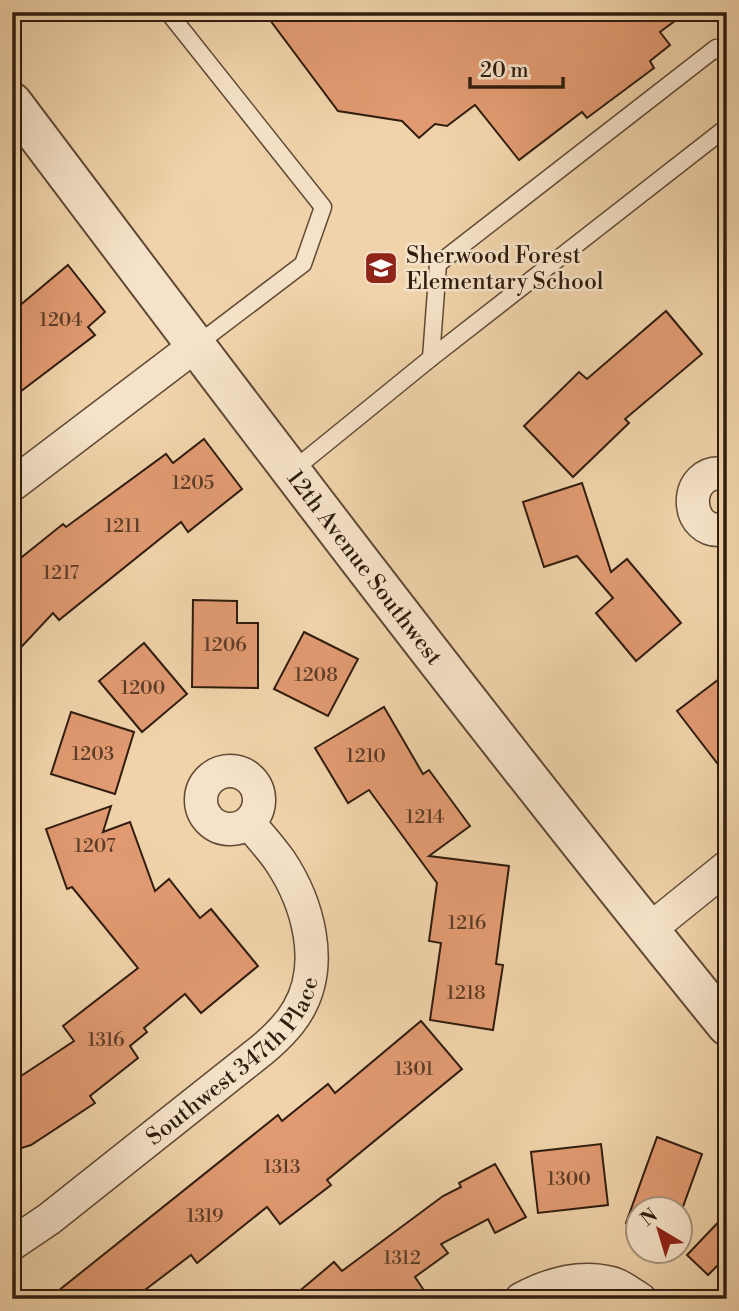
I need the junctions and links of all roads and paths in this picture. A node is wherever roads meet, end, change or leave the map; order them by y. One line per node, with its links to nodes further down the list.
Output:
1 (169, 12): 5 (lane)
2 (727, 57): 6 (lane)
3 (12, 103): 5 (street, 12th Avenue Southwest)
4 (727, 127): 6 (lane)
5 (195, 345): 7 (street, 12th Avenue Southwest); 9 (street)
6 (431, 358): 7 (lane)
7 (292, 471): 13 (street, 12th Avenue Southwest)
8 (727, 474): 10 (street)
9 (12, 485)
10 (727, 529)
11 (249, 823): 15 (street, Southwest 347th Place)
12 (727, 867): 13 (street)
13 (649, 930): 14 (street, 12th Avenue Southwest)
14 (727, 1026)
15 (12, 1244)
16 (521, 1299): 17 (street)
17 (640, 1299)

